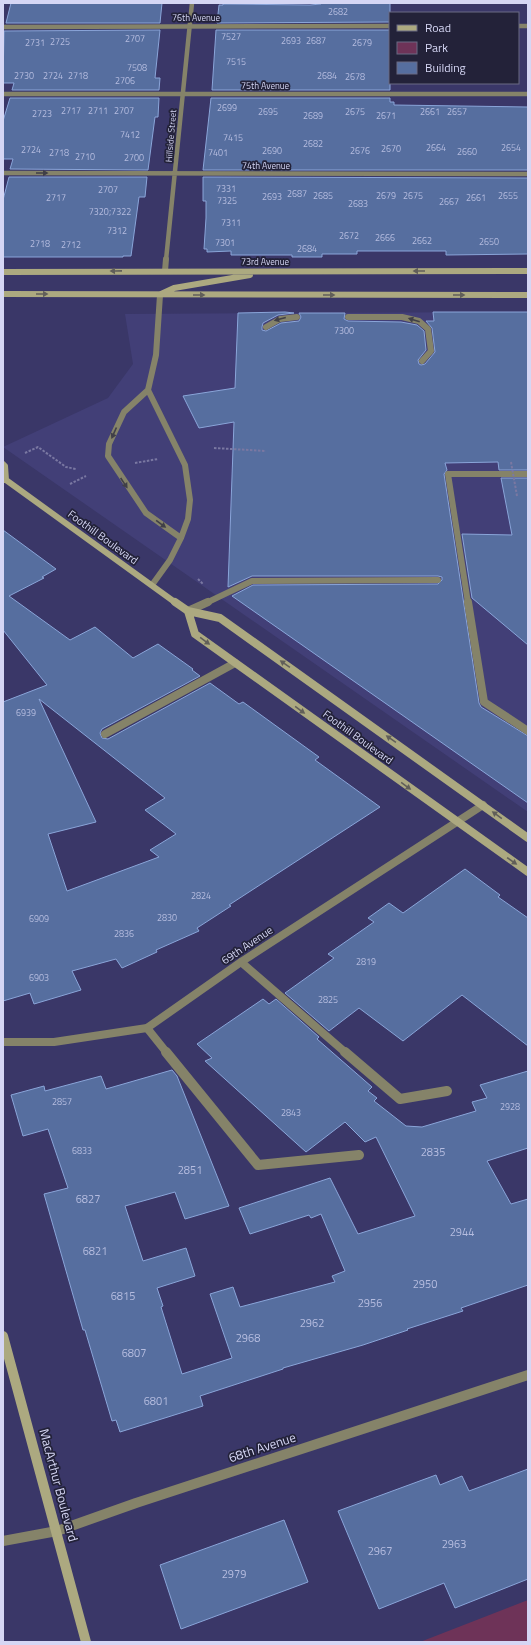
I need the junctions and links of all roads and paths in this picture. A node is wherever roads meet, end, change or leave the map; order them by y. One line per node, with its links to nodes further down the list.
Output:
1 (192, 3): 2 (street, Hillside Street)
2 (190, 26): 3 (street, 76th Avenue); 4 (street, 76th Avenue); 7 (street, Hillside Street)
3 (389, 26)
4 (3, 27)
5 (3, 94): 7 (street, 75th Avenue)
6 (528, 94): 7 (street, 75th Avenue)
7 (183, 95): 9 (street, Hillside Street)
8 (3, 173): 9 (street, 74th Avenue, one-way to 9)
9 (176, 174): 10 (street, 74th Avenue); 11 (street, Hillside Street)
10 (528, 174)
11 (165, 271): 12 (main road, 73rd Avenue); 14 (main road, 73rd Avenue, one-way to 14)
12 (274, 271): 13 (main road, 73rd Avenue, one-way to 12); 16 (main road)
13 (528, 271)
14 (3, 272)
15 (3, 294): 16 (main road, one-way to 16)
16 (160, 295): 17 (main road, one-way to 17); 22 (street)
17 (528, 295)
18 (297, 317): 20 (street, one-way to 20)
19 (348, 317): 21 (street, one-way to 19)
20 (266, 327)
21 (422, 361)
22 (148, 390): 36 (street); 36 (street, one-way to 36)
23 (214, 448): 24 (path)
24 (266, 451)
25 (25, 453): 30 (path)
26 (158, 459): 29 (path)
27 (510, 462): 35 (path, bridge)
28 (3, 464): 33 (main road, Foothill Boulevard)
29 (130, 464)
30 (76, 469)
31 (528, 474): 41 (street)
32 (86, 476): 34 (path)
33 (4, 480): 38 (main road, Foothill Boulevard)
34 (70, 484)
35 (517, 496)
36 (181, 538): 38 (street)
37 (438, 580): 39 (street)
38 (152, 585): 39 (main road, Foothill Boulevard)
39 (188, 610): 40 (main road, Foothill Boulevard, one-way to 40); 43 (main road, Foothill Boulevard, one-way to 39)
40 (235, 663): 42 (street); 44 (main road, Foothill Boulevard, one-way to 44)
41 (528, 731)
42 (105, 734)
43 (483, 805): 44 (street, 69th Avenue); 45 (main road, Foothill Boulevard, one-way to 43)
44 (456, 821): 46 (main road, Foothill Boulevard, one-way to 46); 47 (street, 69th Avenue)
45 (528, 838)
46 (528, 872)
47 (241, 962): 48 (street, 69th Avenue); 50 (street)
48 (147, 1028): 49 (street, 69th Avenue); 51 (street)
49 (3, 1042)
50 (447, 1091)
51 (359, 1155)
52 (3, 1336): 54 (main road, MacArthur Boulevard)
53 (528, 1374): 54 (street, 68th Avenue)
54 (57, 1531): 55 (street, 68th Avenue); 56 (main road, MacArthur Boulevard)
55 (3, 1540)
56 (86, 1642)

